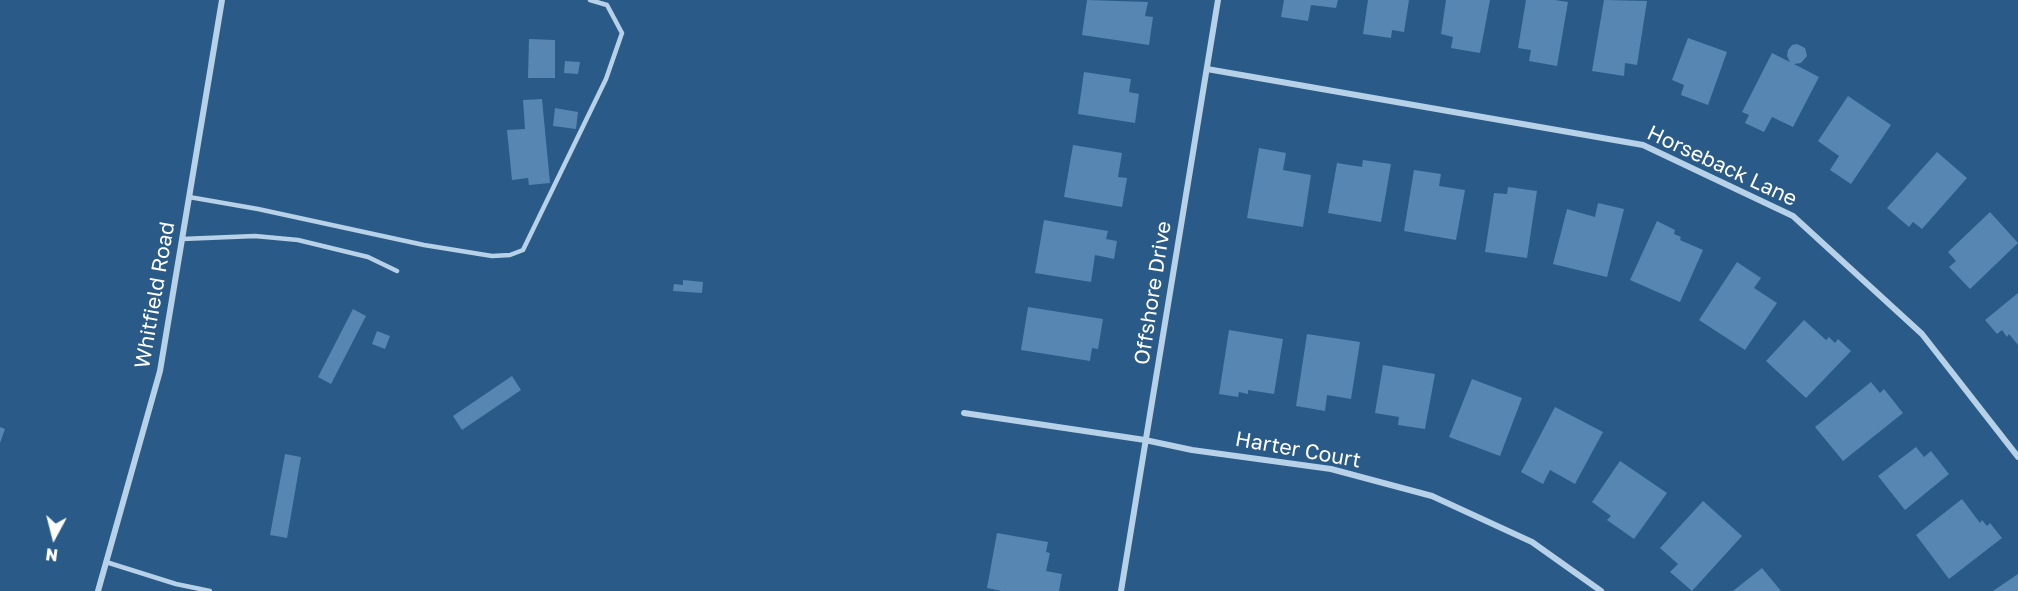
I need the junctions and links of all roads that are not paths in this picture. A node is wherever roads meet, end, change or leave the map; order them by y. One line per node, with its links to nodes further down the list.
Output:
1 (222, 0): 5 (street, Whitfield Road)
2 (590, 0): 5 (lane)
3 (1218, 0): 4 (street, Offshore Drive)
4 (1207, 69): 9 (street, Offshore Drive); 10 (street, Horseback Lane)
5 (189, 197): 6 (street, Whitfield Road)
6 (182, 239): 7 (lane); 11 (street, Whitfield Road)
7 (396, 271)
8 (964, 413): 9 (street, Harter Court)
9 (1145, 440): 14 (street, Offshore Drive); 15 (street, Harter Court)
10 (2018, 457)
11 (106, 562): 12 (street, Whitfield Road); 13 (lane)
12 (98, 591)
13 (210, 591)
14 (1122, 591)
15 (1601, 591)

